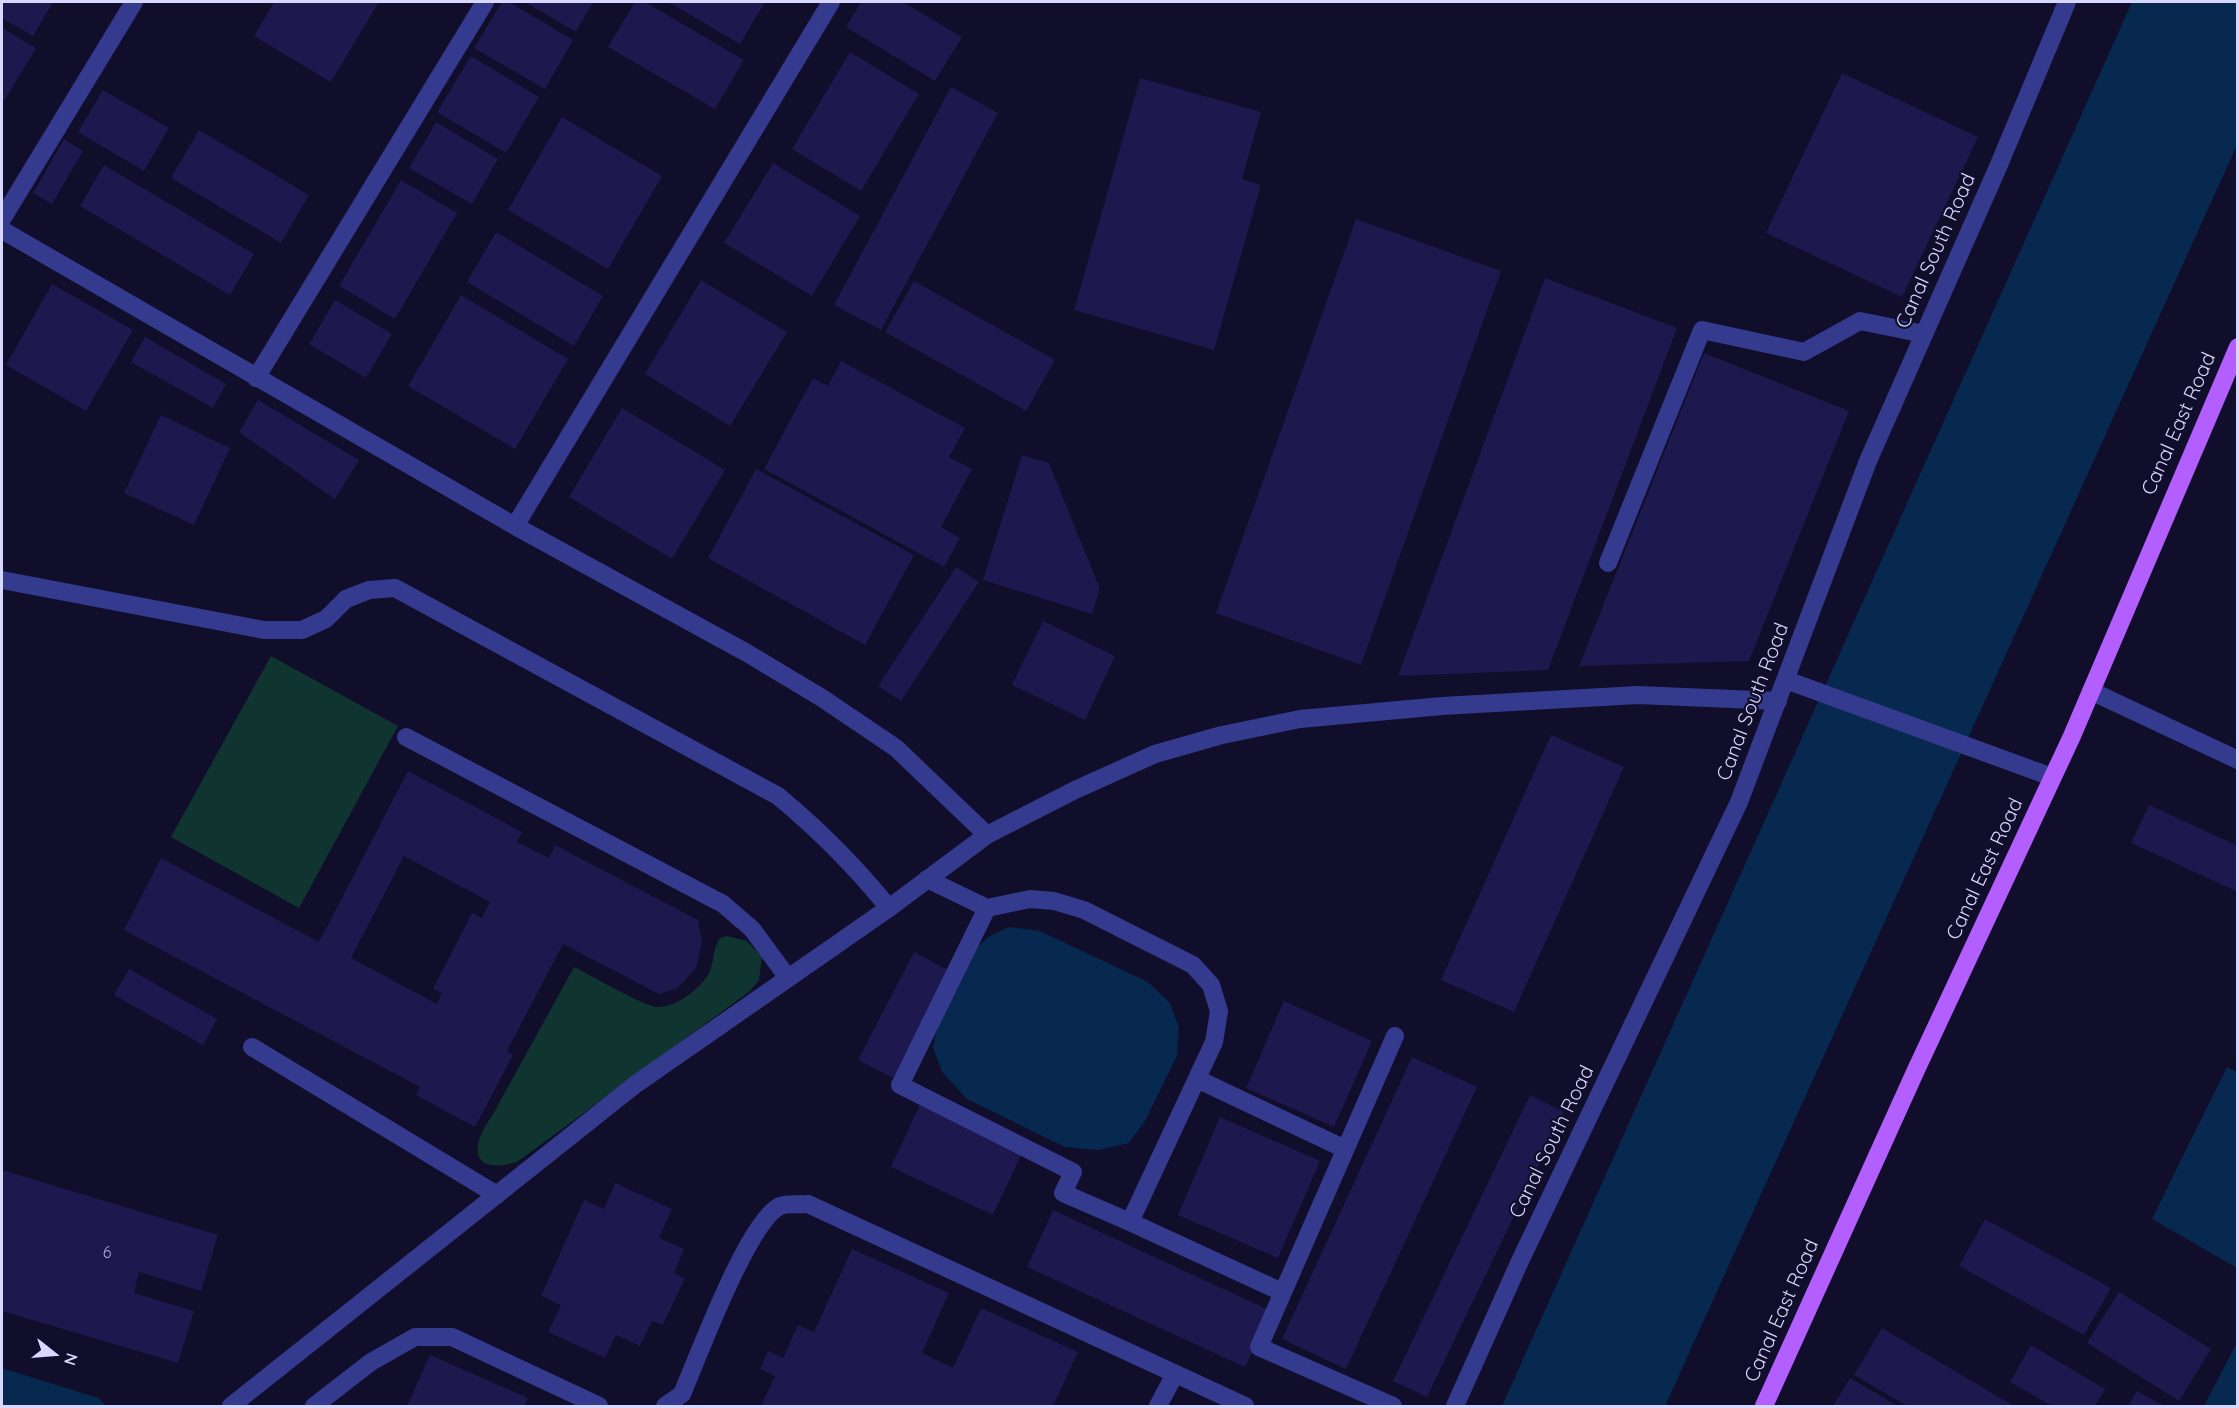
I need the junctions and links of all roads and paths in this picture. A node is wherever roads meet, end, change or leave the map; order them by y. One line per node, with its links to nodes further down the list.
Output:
1 (135, 2): 5 (street)
2 (485, 2): 9 (street)
3 (831, 2): 10 (street)
4 (2067, 2): 7 (street, Canal South Road)
5 (2, 219)
6 (2, 230): 9 (street)
7 (1924, 334): 11 (street); 13 (street, Canal South Road)
8 (2238, 347): 14 (main road, Canal East Road)
9 (256, 378): 10 (street)
10 (515, 526): 19 (street)
11 (1608, 563)
12 (2, 580): 21 (street)
13 (1786, 680): 15 (street, Canal South Road); 18 (street)
14 (2091, 691): 17 (street); 18 (main road, Canal East Road)
15 (1778, 701): 19 (street); 39 (street, Canal South Road)
16 (406, 737): 23 (street)
17 (2238, 760)
18 (2052, 777): 40 (main road, Canal East Road)
19 (987, 835): 20 (street)
20 (927, 879): 21 (street); 22 (street)
21 (889, 908): 23 (street)
22 (987, 908): 26 (street); 29 (street)
23 (788, 978): 28 (street)
24 (1395, 1036): 27 (street)
25 (252, 1047): 28 (street)
26 (1197, 1079): 27 (street); 29 (street)
27 (1345, 1149): 30 (street)
28 (497, 1195): 33 (street)
29 (1130, 1222): 30 (street)
30 (1282, 1292): 38 (street)
31 (1175, 1374): 32 (street); 36 (street); 37 (street)
32 (667, 1406)
33 (231, 1407)
34 (314, 1407): 35 (street)
35 (600, 1407)
36 (1158, 1407)
37 (1245, 1407)
38 (1393, 1407)
39 (1455, 1407)
40 (1764, 1407)

